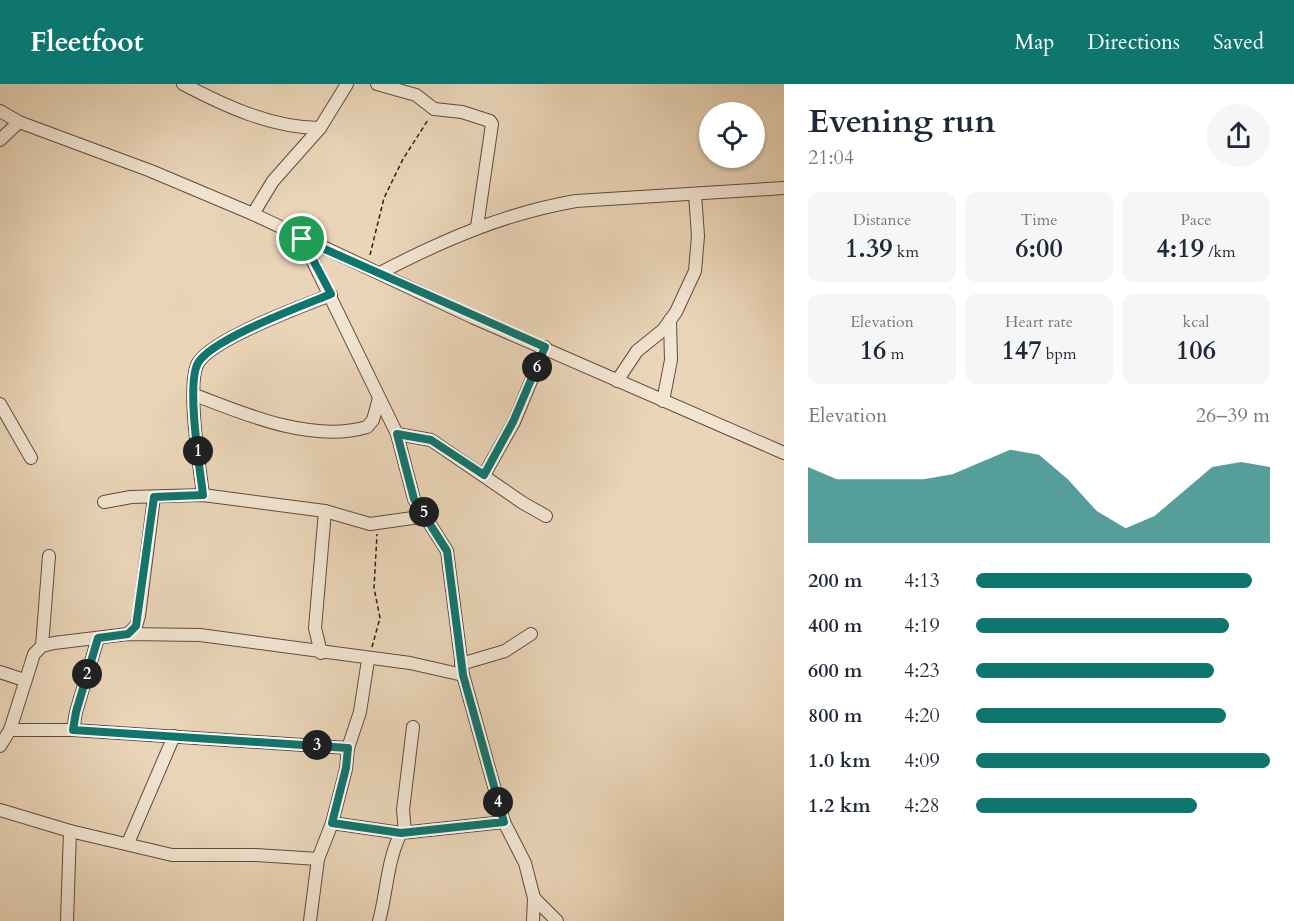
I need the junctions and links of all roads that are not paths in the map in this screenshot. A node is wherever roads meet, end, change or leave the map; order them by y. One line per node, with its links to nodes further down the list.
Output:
1 (183, 84): 6 (street)
2 (347, 84): 6 (street)
3 (377, 84): 11 (street)
4 (0, 111): 5 (street)
5 (19, 122): 7 (street); 10 (street)
6 (320, 128): 10 (street)
7 (0, 140)
8 (784, 188): 9 (street)
9 (695, 195): 11 (street); 15 (street)
10 (253, 214): 12 (street)
11 (477, 227): 13 (street)
12 (302, 239): 13 (street); 14 (street)
13 (380, 273): 16 (street)
14 (331, 294): 18 (street); 19 (street)
15 (670, 320): 17 (street); 20 (street)
16 (545, 347): 17 (street); 25 (street)
17 (617, 381): 20 (street)
18 (195, 395): 19 (street); 26 (street)
19 (379, 398): 22 (street)
20 (663, 401): 23 (street)
21 (0, 404): 24 (street)
22 (397, 434): 25 (street); 30 (street)
23 (784, 453)
24 (31, 458)
25 (484, 475): 31 (street)
26 (203, 495): 27 (street); 29 (street)
27 (154, 497): 28 (street); 33 (street)
28 (104, 502)
29 (325, 512): 30 (street); 37 (street)
30 (427, 516): 39 (street)
31 (546, 516)
32 (49, 556): 36 (street)
33 (128, 634): 35 (street); 37 (street)
34 (531, 634): 39 (street)
35 (98, 638): 36 (street); 44 (street)
36 (42, 646): 41 (street)
37 (321, 653): 38 (street)
38 (367, 659): 39 (street); 47 (street)
39 (462, 670): 49 (street)
40 (0, 672): 41 (street)
41 (24, 680): 43 (street)
42 (413, 727): 52 (street)
43 (10, 730): 44 (street); 46 (street)
44 (73, 730): 45 (street)
45 (174, 736): 47 (street); 53 (street)
46 (0, 746)
47 (348, 748): 50 (street)
48 (0, 810): 51 (street)
49 (504, 822): 52 (street); 55 (street)
50 (332, 823): 52 (street); 54 (street)
51 (70, 831): 53 (street); 56 (street)
52 (403, 832): 58 (street)
53 (128, 843): 54 (street)
54 (318, 859): 57 (street)
55 (534, 898): 59 (street); 60 (street)
56 (67, 921)
57 (310, 921)
58 (379, 921)
59 (533, 921)
60 (557, 921)

